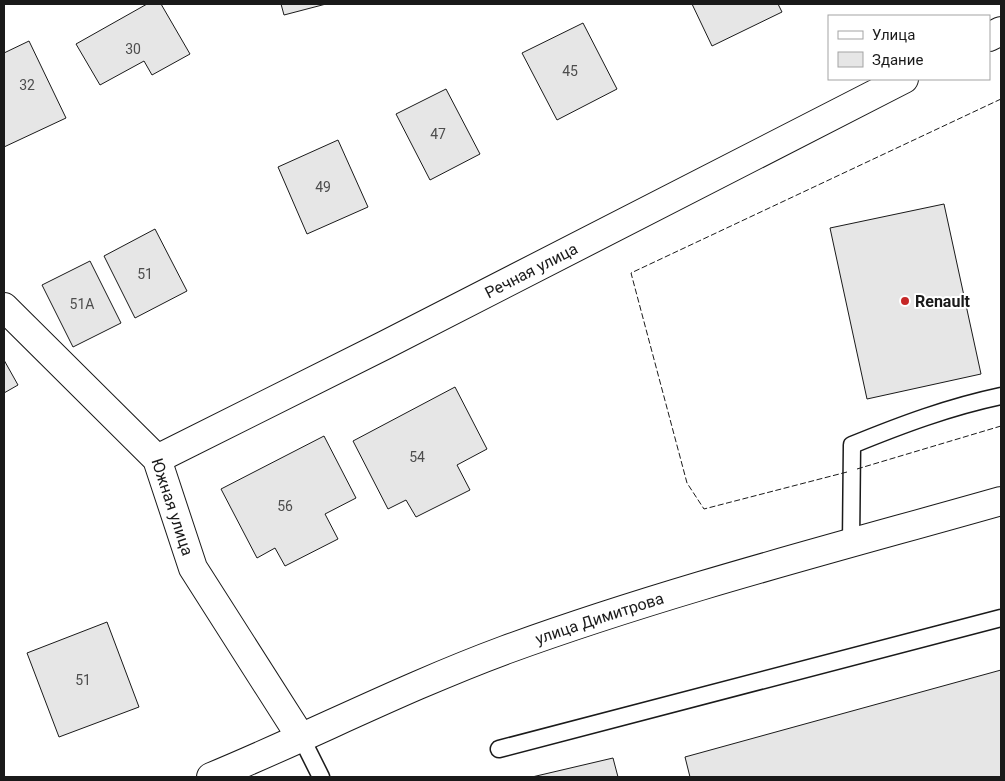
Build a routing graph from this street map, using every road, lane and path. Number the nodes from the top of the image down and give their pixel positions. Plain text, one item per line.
1 (1001, 31) edge
2 (990, 37) edge
3 (902, 80) edge
4 (4, 308) edge
5 (1001, 396) edge
6 (157, 459) junction
7 (1001, 501) edge
8 (851, 544) junction
9 (1001, 618) edge
10 (302, 739) junction
11 (500, 749) dead end
12 (211, 777) edge
13 (321, 777) edge

1 - 2 street
3 - 6 street, Речная улица
4 - 6 street, Южная улица
5 - 8 lane
6 - 10 street, Южная улица
7 - 8 street, улица Димитрова
8 - 10 street, улица Димитрова
9 - 11 lane
10 - 12 street, улица Димитрова
10 - 13 lane

